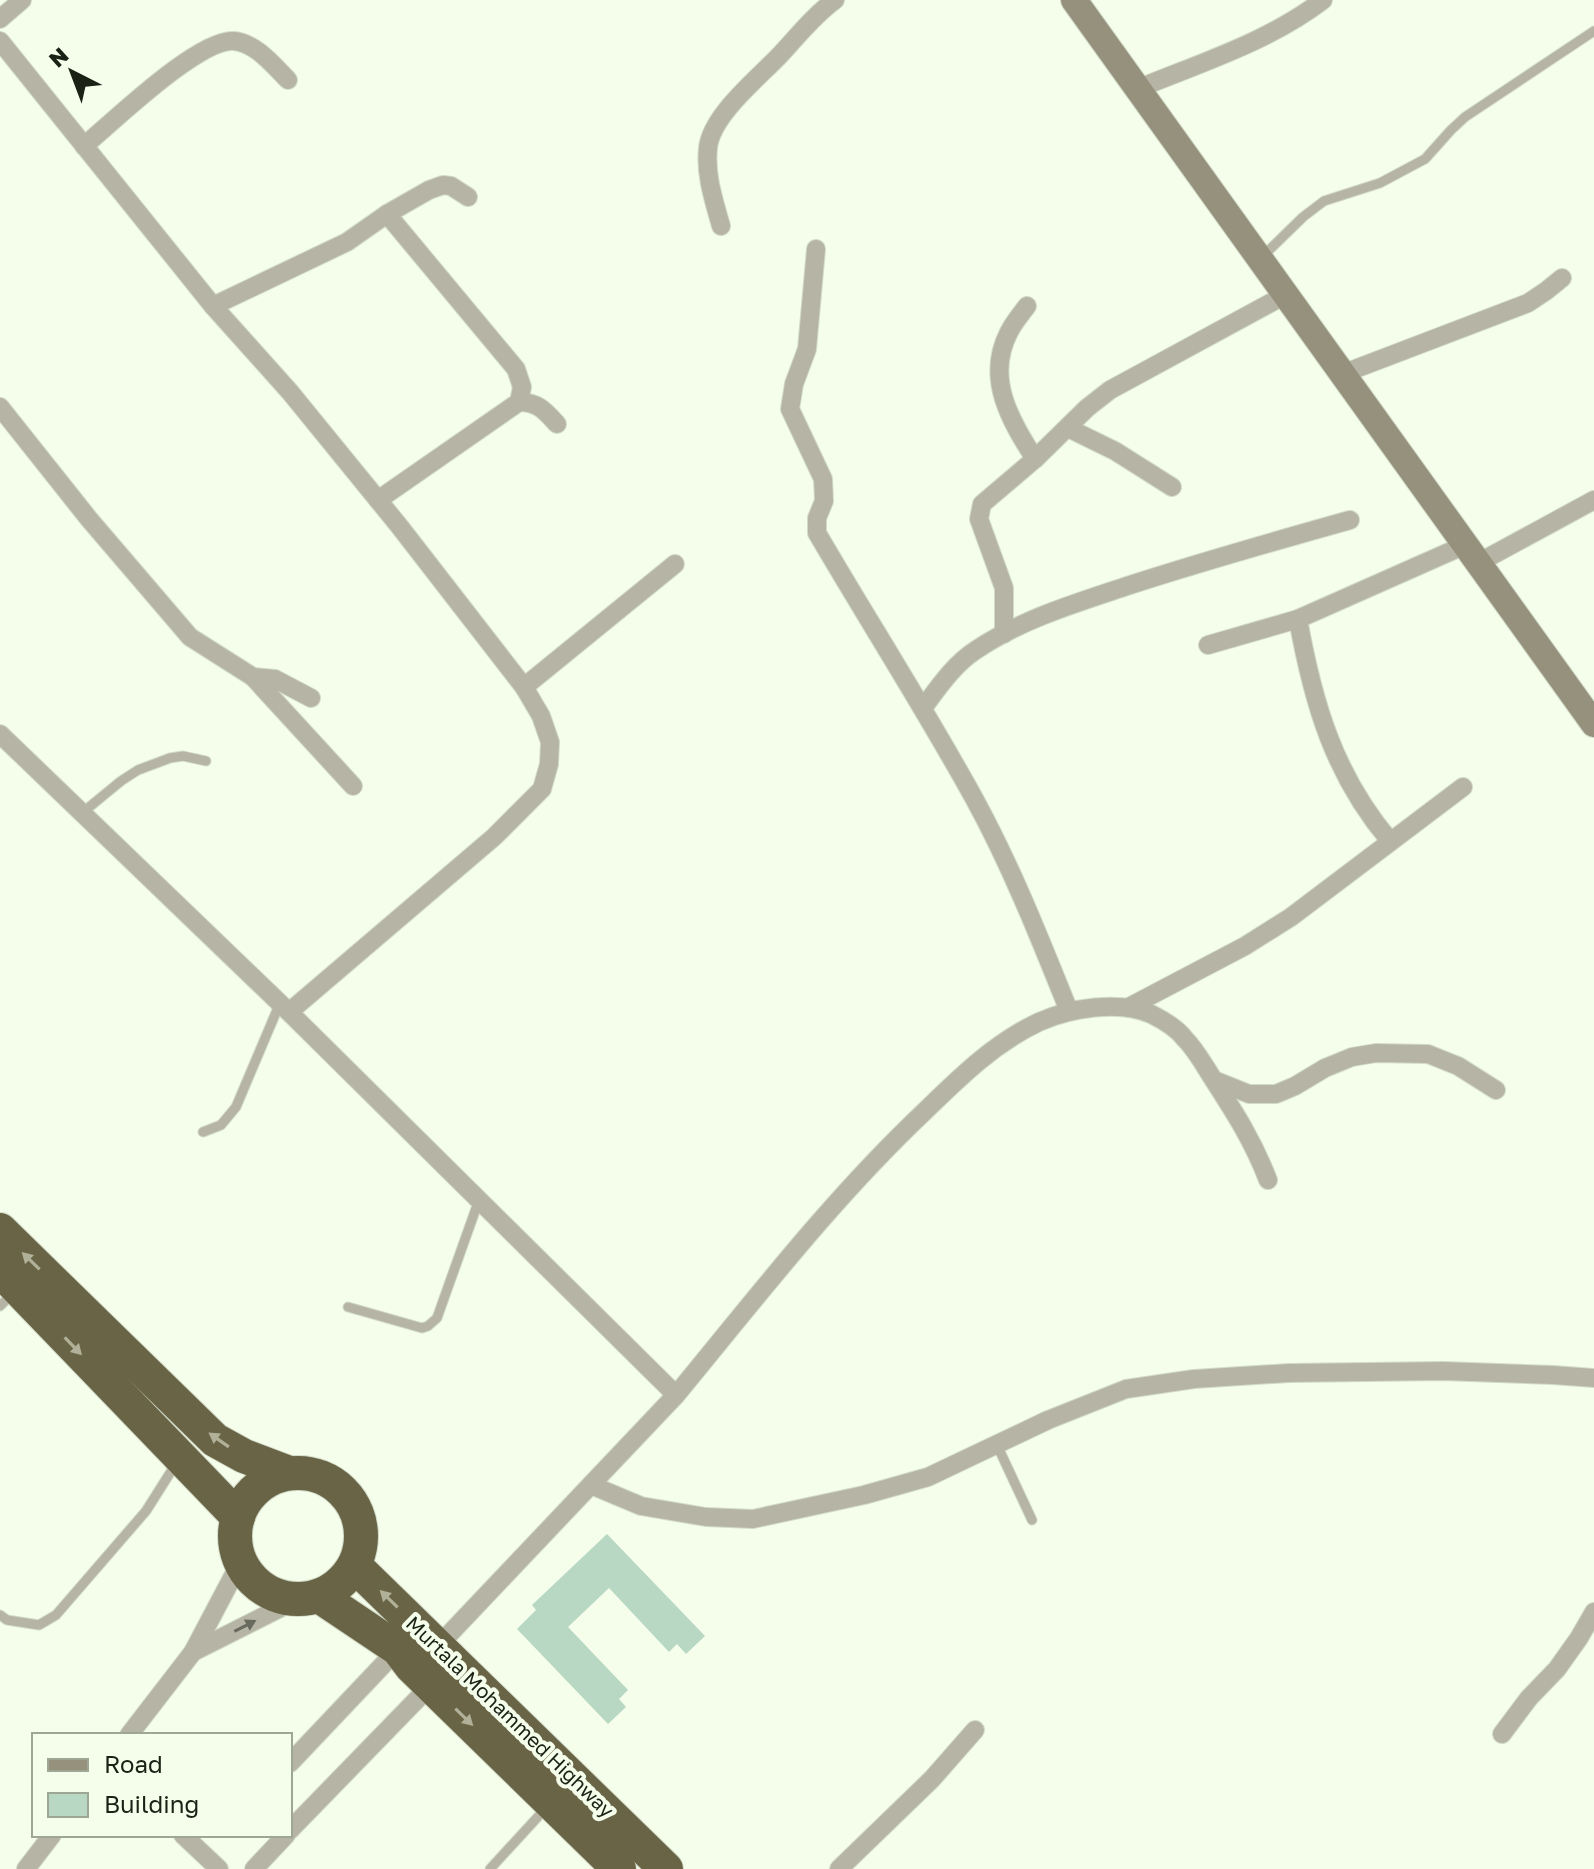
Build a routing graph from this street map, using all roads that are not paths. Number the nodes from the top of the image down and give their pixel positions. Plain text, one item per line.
1 (22, 0) edge
2 (835, 0) edge
3 (1074, 0) edge
4 (1323, 0) edge
5 (0, 19) edge
6 (1594, 31) edge
7 (0, 41) edge
8 (288, 80) dead end
9 (1137, 89) junction
10 (84, 146) junction
11 (468, 197) dead end
12 (387, 214) junction
13 (721, 226) dead end
14 (816, 249) dead end
15 (1259, 259) junction
16 (1562, 278) dead end
17 (1285, 295) junction
18 (213, 306) junction
19 (1027, 306) dead end
20 (1342, 374) junction
21 (519, 402) junction
22 (0, 407) edge
23 (557, 424) dead end
24 (1068, 428) junction
25 (1035, 459) junction
26 (1172, 487) dead end
27 (378, 500) junction
28 (1594, 500) edge
29 (1350, 520) dead end
30 (1471, 554) junction
31 (675, 564) dead end
32 (1298, 619) junction
33 (1004, 634) junction
34 (1208, 645) dead end
35 (253, 677) junction
36 (524, 687) junction
37 (311, 698) dead end
38 (923, 708) junction
39 (1594, 724) edge
40 (0, 734) edge
41 (206, 761) dead end
42 (353, 786) dead end
43 (1463, 787) dead end
44 (82, 813) junction
45 (1390, 841) junction
46 (284, 1007) junction
47 (1129, 1007) junction
48 (1069, 1011) junction
49 (1214, 1080) junction
50 (1496, 1090) dead end
51 (203, 1132) dead end
52 (1268, 1180) dead end
53 (479, 1200) junction
54 (0, 1230) edge
55 (6, 1288) edge
56 (348, 1307) dead end
57 (1594, 1378) edge
58 (676, 1395) junction
59 (997, 1445) junction
60 (180, 1457) junction
61 (289, 1473) junction
62 (591, 1485) junction
63 (238, 1517) junction
64 (1032, 1520) dead end
65 (240, 1563) junction
66 (355, 1566) junction
67 (308, 1598) junction
68 (1594, 1612) edge
69 (0, 1615) edge
70 (438, 1646) junction
71 (398, 1649) junction
72 (193, 1652) junction
73 (431, 1685) junction
74 (975, 1730) dead end
75 (131, 1733) edge
76 (1502, 1734) dead end
77 (292, 1761) edge
78 (551, 1803) junction
79 (294, 1818) edge
80 (50, 1837) edge
81 (185, 1837) edge
82 (284, 1837) edge
83 (26, 1869) edge
84 (219, 1869) edge
85 (254, 1869) edge
86 (490, 1869) edge
87 (619, 1869) edge
88 (666, 1869) edge
89 (839, 1869) edge

1 - 5 street
2 - 13 street
3 - 9 main road
4 - 9 street
6 - 15 lane
7 - 10 street
8 - 10 street
9 - 15 main road
10 - 18 street
11 - 12 street
12 - 18 street
12 - 21 street
14 - 38 street
15 - 17 main road
16 - 20 street
17 - 20 main road
17 - 24 street
18 - 27 street
19 - 25 street
20 - 30 main road
21 - 23 street
21 - 27 street
22 - 35 street
24 - 25 street
24 - 26 street
25 - 33 street
27 - 36 street
28 - 30 street
29 - 33 street
30 - 32 street
30 - 39 main road
31 - 36 street
32 - 34 street
32 - 45 street
33 - 38 street
35 - 37 street
35 - 42 street
36 - 46 street
38 - 48 street
40 - 44 street
41 - 44 lane
43 - 45 street
44 - 46 street
45 - 47 street
46 - 51 lane
46 - 53 street
47 - 48 street
47 - 49 street
48 - 58 street
49 - 50 street
49 - 52 street
53 - 56 lane
53 - 58 street
61 -> 54 highway
55 -> 60 highway
57 - 59 street
58 - 62 street
59 - 62 street
59 - 64 lane
60 - 63 highway
60 - 69 lane
61 - 63 highway
61 - 66 highway
62 - 70 street
63 - 65 highway
65 - 67 highway
65 - 72 street
66 - 67 highway
70 -> 66 highway, Murtala Mohammed Highway
67 - 71 highway, Murtala Mohammed Highway
72 -> 67 street
68 - 76 street
70 - 88 highway, Murtala Mohammed Highway
71 - 73 highway, Murtala Mohammed Highway
71 - 77 street
72 - 75 street
73 -> 78 highway, Murtala Mohammed Highway
73 - 79 street
74 - 89 street
78 - 86 lane
78 - 87 highway, Murtala Mohammed Highway
80 - 83 street
81 - 84 street
82 - 85 street

